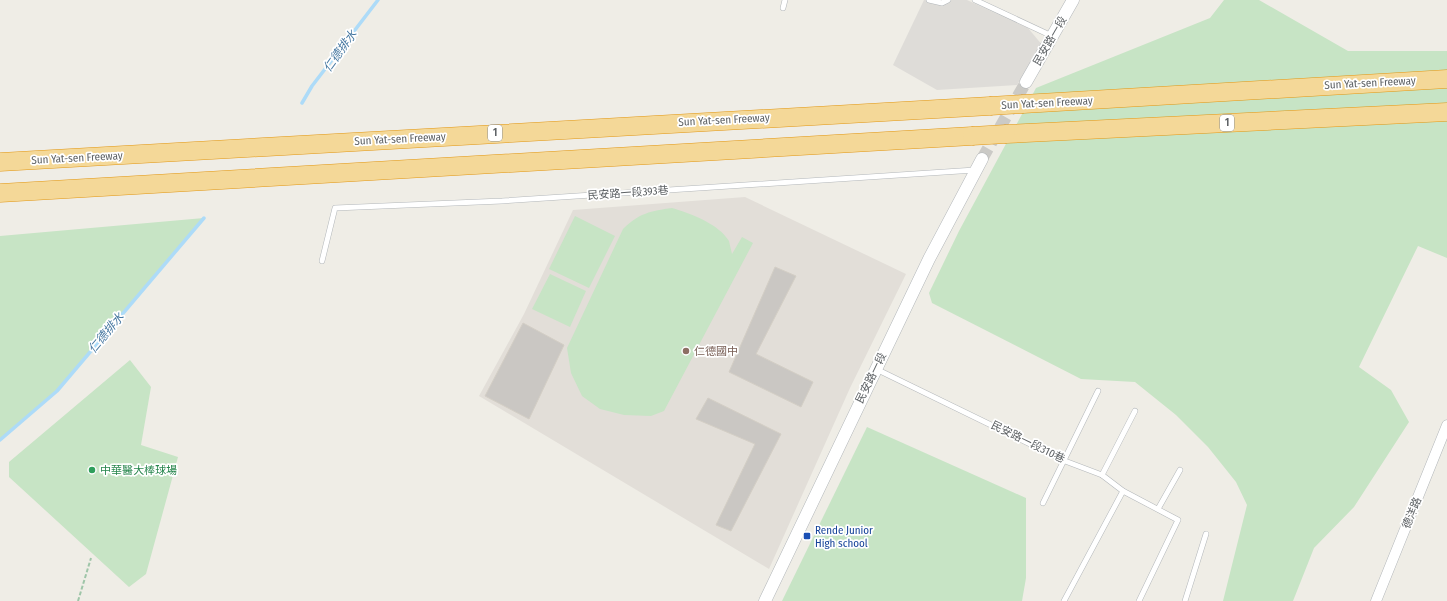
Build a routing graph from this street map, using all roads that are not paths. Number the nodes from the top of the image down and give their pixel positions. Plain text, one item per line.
1 (784, 0) edge
2 (929, 0) edge
3 (948, 0) edge
4 (975, 0) edge
5 (1073, 0) edge
6 (783, 8) dead end
7 (1052, 36) junction
8 (1447, 79) edge
9 (1026, 82) tunnel mouth
10 (1447, 112) edge
11 (982, 159) tunnel mouth
12 (0, 162) edge
13 (976, 170) junction
14 (0, 193) edge
15 (322, 261) dead end
16 (875, 369) junction
17 (1098, 391) dead end
18 (1135, 411) dead end
19 (1447, 425) edge
20 (1065, 460) junction
21 (1180, 470) dead end
22 (1102, 475) junction
23 (1123, 491) junction
24 (1043, 503) dead end
25 (1158, 509) junction
26 (1206, 534) dead end
27 (765, 601) edge
28 (1064, 601) edge
29 (1139, 601) edge
30 (1185, 601) edge
31 (1376, 601) edge

1 - 6 lane
2 - 3 lane
4 - 7 lane
5 - 7 street, 民安路一段
7 - 9 street, 民安路一段
8 - 12 highway, Sun Yat-sen Freeway / 1, bridge
10 - 14 highway, 1, bridge
11 - 13 street, 民安路一段
13 - 15 lane, 民安路一段393巷
13 - 16 street, 民安路一段
16 - 20 lane, 民安路一段310巷
16 - 27 street, 民安路一段
17 - 20 lane
18 - 22 lane
19 - 31 street, 德洋路
20 - 22 lane, 民安路一段310巷
20 - 24 lane
21 - 25 lane
22 - 23 lane, 民安路一段310巷
23 - 25 lane, 民安路一段310巷
23 - 28 lane
25 - 29 lane, 民安路一段310巷
26 - 30 lane

